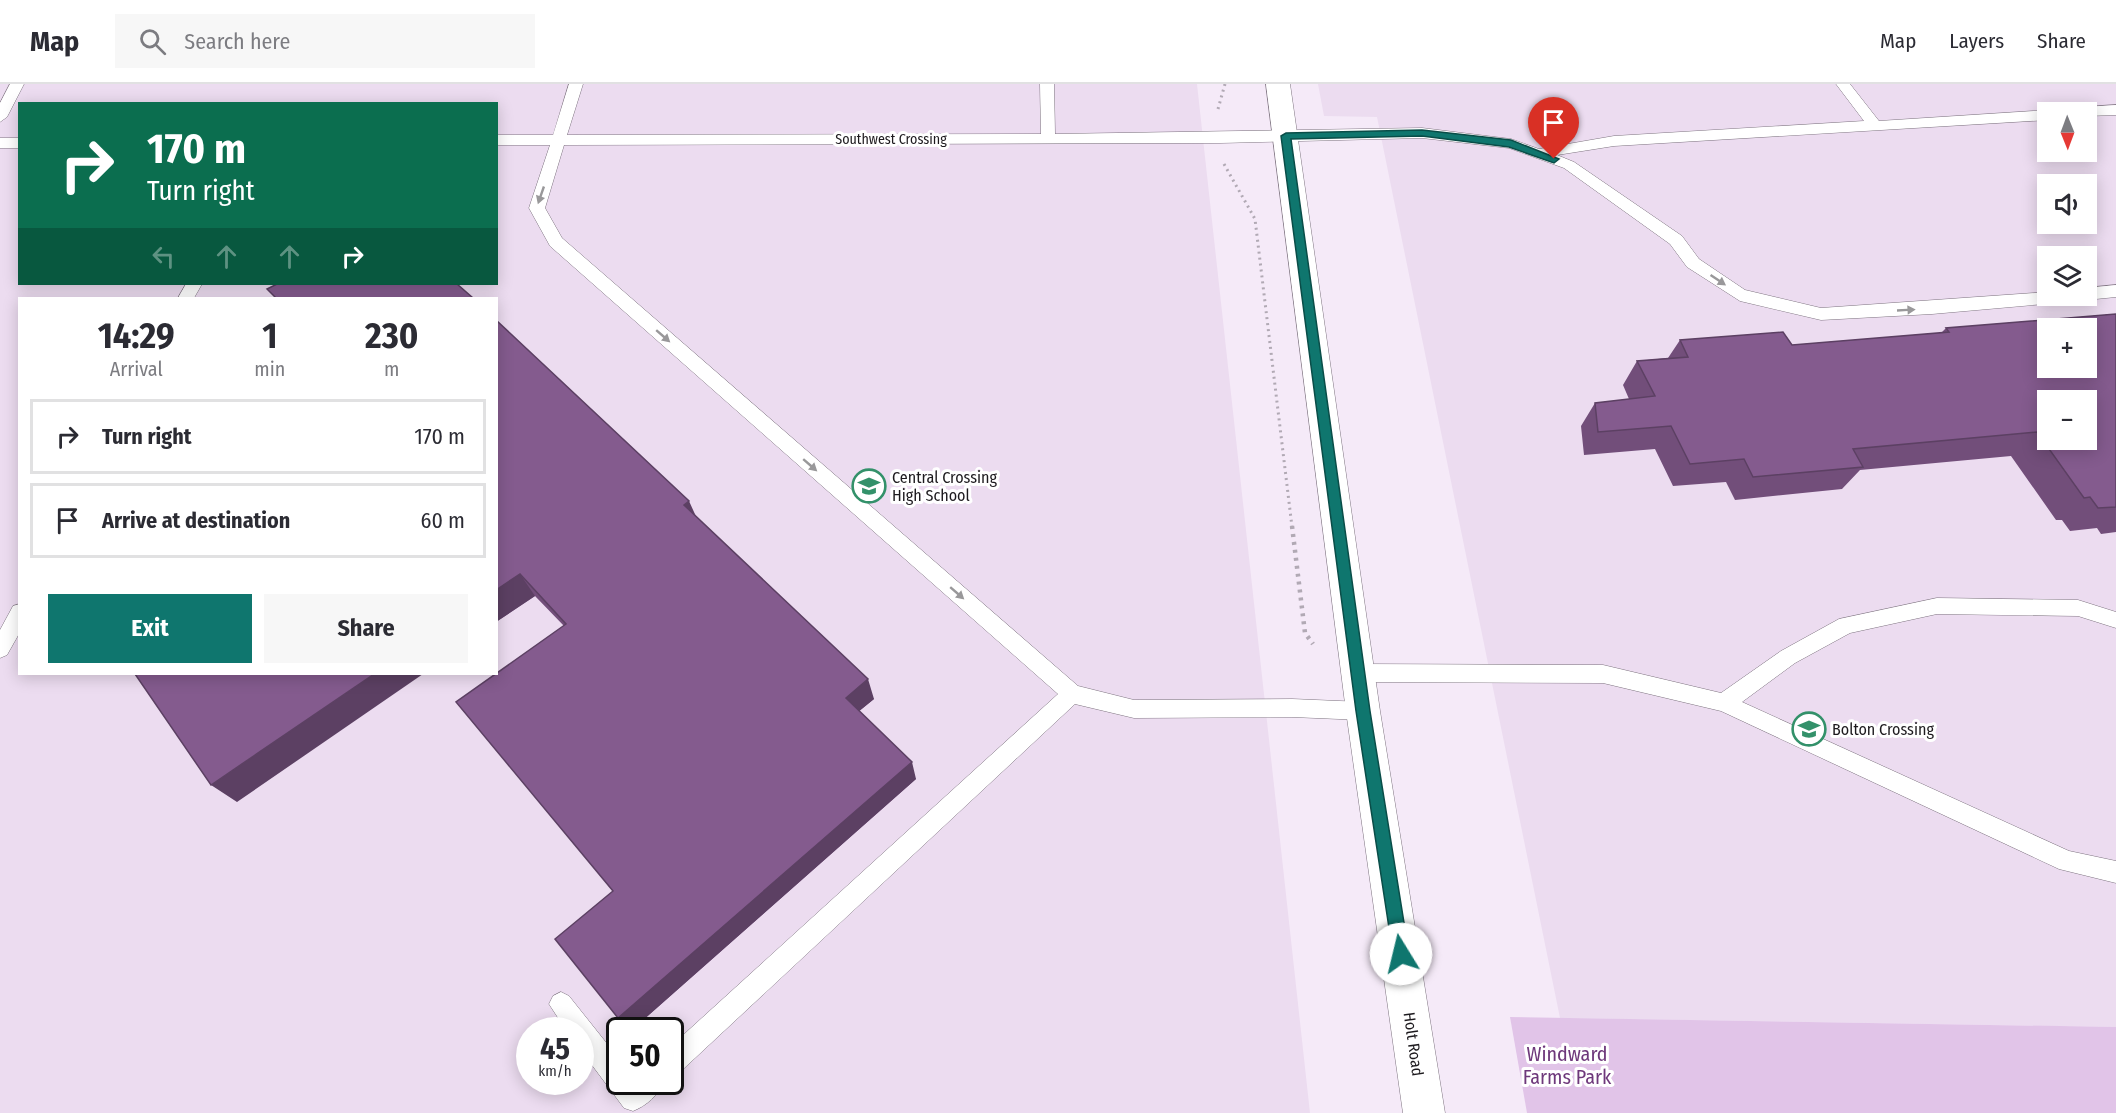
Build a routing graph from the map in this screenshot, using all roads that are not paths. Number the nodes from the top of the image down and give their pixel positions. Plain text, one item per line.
1 (17, 84) edge
2 (576, 84) edge
3 (1047, 84) edge
4 (1278, 84) edge
5 (1843, 84) edge
6 (2116, 110) edge
7 (2097, 111) edge
8 (2037, 116) edge
9 (0, 117) edge
10 (1876, 127) junction
11 (1286, 136) junction
12 (1048, 138) junction
13 (498, 140) edge
14 (560, 140) junction
15 (0, 143) edge
16 (18, 143) edge
17 (1538, 154) junction
18 (2116, 291) edge
19 (2097, 293) edge
20 (2037, 299) edge
21 (18, 616) edge
22 (2116, 620) edge
23 (0, 649) edge
24 (1361, 692) junction
25 (1072, 694) junction
26 (1724, 703) junction
27 (2116, 872) edge
28 (561, 1004) dead end
29 (684, 1051) edge
30 (606, 1063) edge
31 (1424, 1113) edge

1 - 9 lane
2 - 14 lane
3 - 12 lane
4 - 11 main road, Holt Road
5 - 10 lane
6 - 7 lane
8 - 10 lane
10 - 17 lane
11 - 12 lane, Southwest Crossing
11 - 17 lane, Southwest Crossing
11 - 24 main road, Holt Road
12 - 14 lane, Southwest Crossing
13 - 14 lane, Southwest Crossing
14 -> 25 lane
15 - 16 lane
17 -> 20 lane, Southwest Crossing
18 - 19 lane
21 - 23 lane
22 - 26 lane
24 - 25 lane
24 - 26 lane
24 - 31 main road, Holt Road
25 - 29 lane
26 - 27 lane
28 - 30 lane

